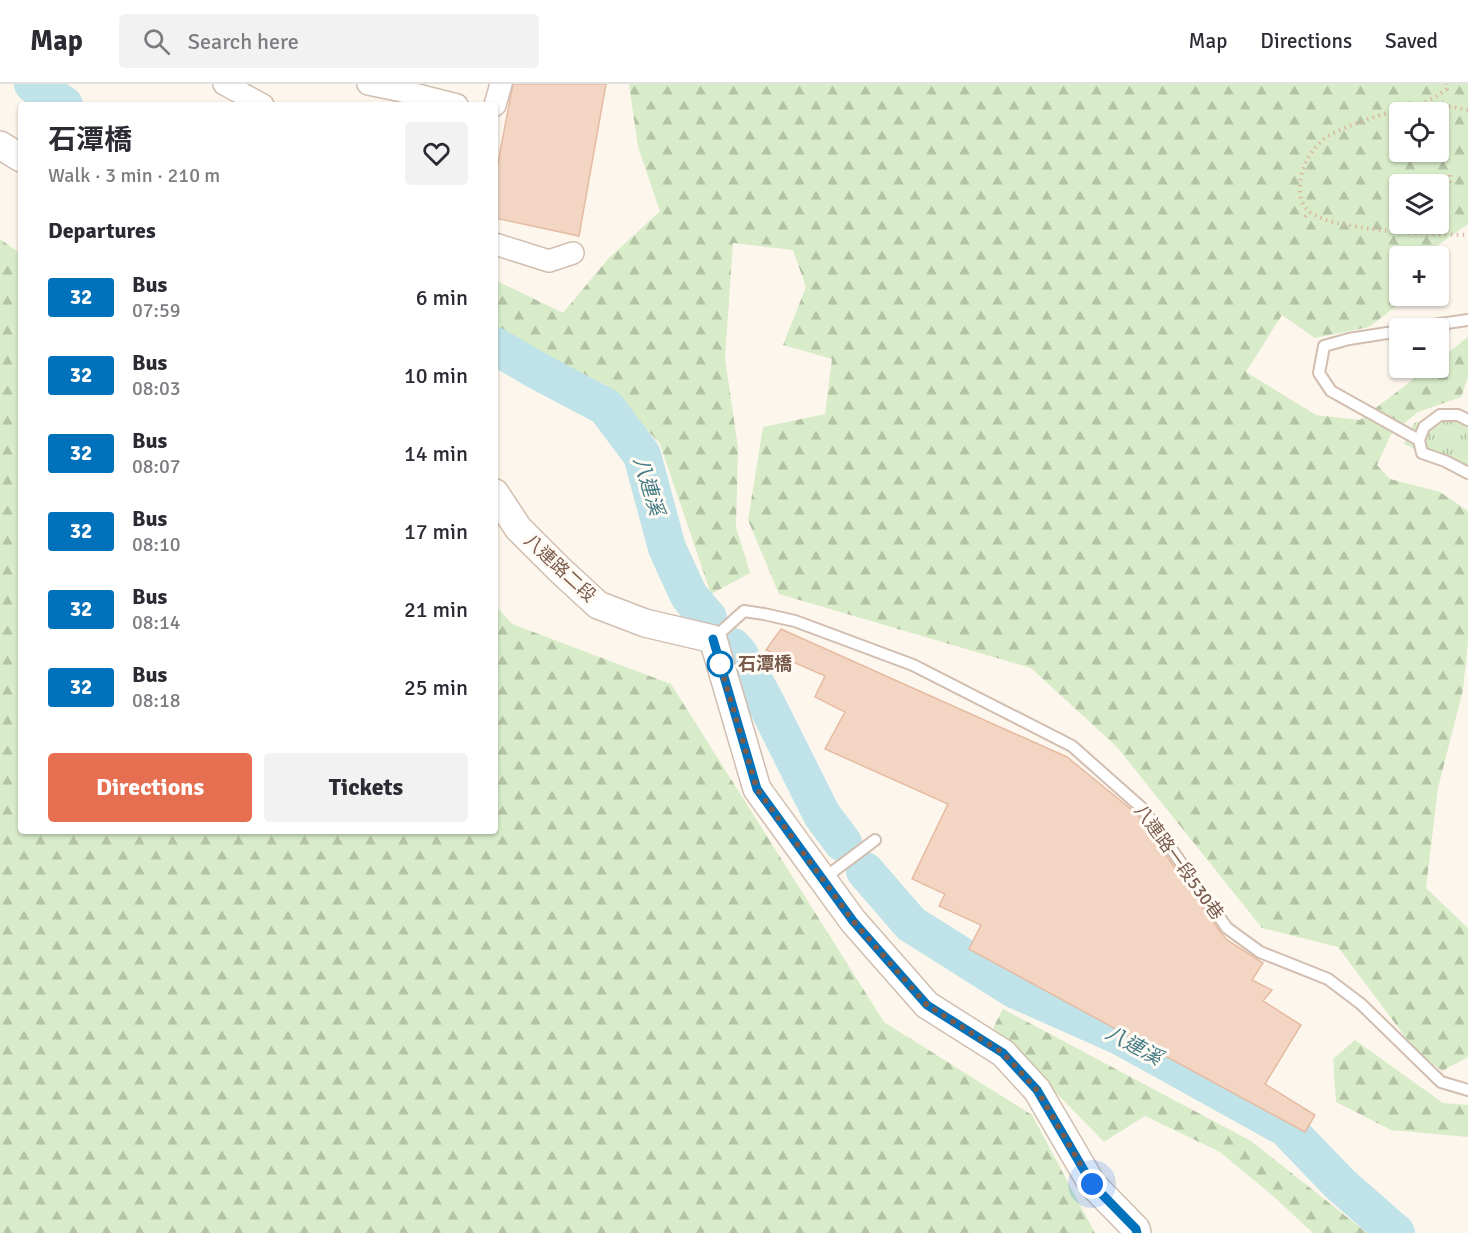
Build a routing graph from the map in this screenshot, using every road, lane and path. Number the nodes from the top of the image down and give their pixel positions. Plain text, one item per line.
1 (224, 84) edge
2 (368, 84) edge
3 (501, 84) edge
4 (1446, 84) edge
5 (257, 102) edge
6 (445, 102) edge
7 (496, 102) edge
8 (1425, 102) edge
9 (1449, 107) edge
10 (1468, 110) edge
11 (1389, 113) edge
12 (0, 145) edge
13 (18, 156) edge
14 (1449, 175) dead end
15 (1450, 186) dead end
16 (1309, 212) junction
17 (1305, 217) dead end
18 (1468, 235) edge
19 (498, 245) edge
20 (573, 252) dead end
21 (1468, 320) edge
22 (1449, 323) edge
23 (1389, 333) edge
24 (1468, 420) edge
25 (1419, 440) junction
26 (1468, 472) edge
27 (498, 498) edge
28 (713, 639) junction
29 (875, 840) dead end
30 (823, 879) junction
31 (1468, 1090) edge
32 (1137, 1233) edge

1 - 5 street
2 - 6 street
3 - 7 street
4 - 8 path
9 - 10 path
11 - 16 path
12 - 13 street
14 - 15 path
16 - 17 path
16 - 18 path
19 - 20 street
21 - 22 lane
23 - 25 lane
24 - 25 lane
25 - 26 lane
27 - 28 street, 八連路二段
28 - 30 street
28 - 31 lane, 八連路一段530巷
29 - 30 lane
30 - 32 street

